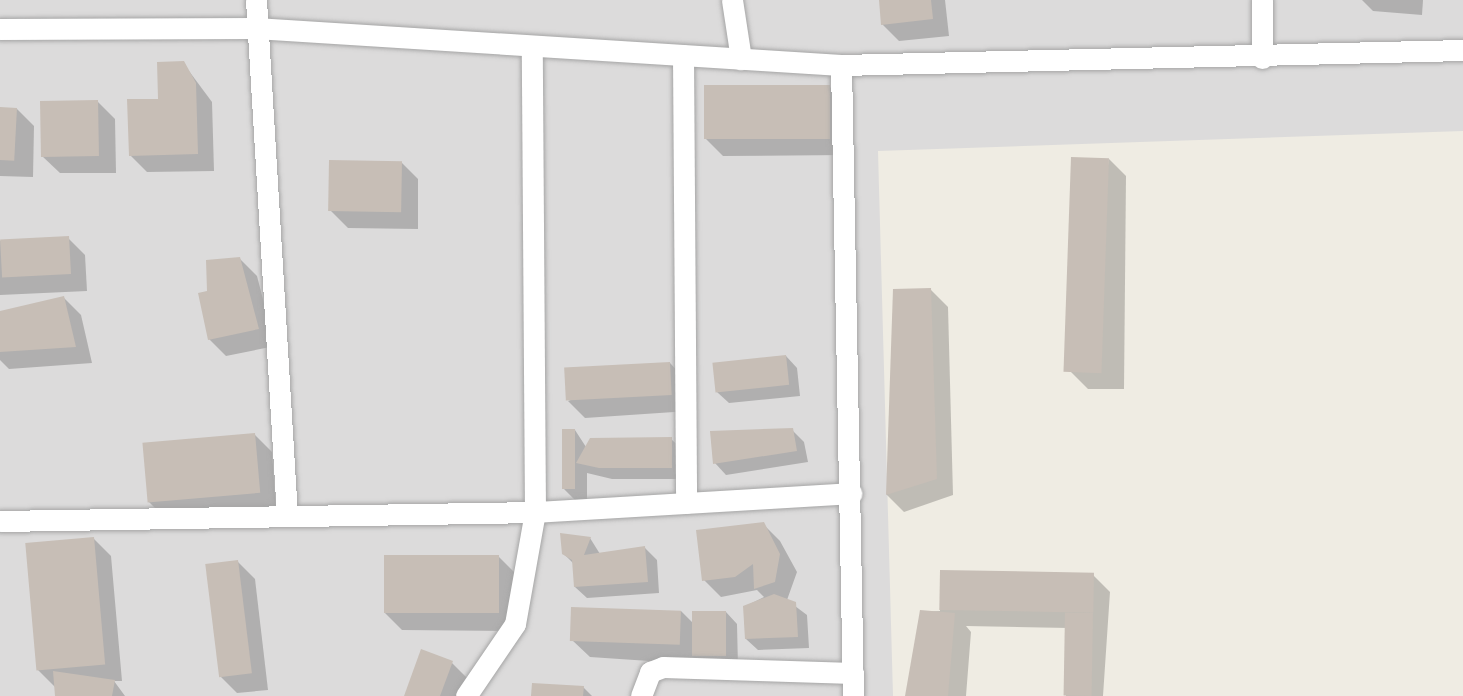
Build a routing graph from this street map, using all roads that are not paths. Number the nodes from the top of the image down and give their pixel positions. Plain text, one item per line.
1 (256, 0) edge
2 (732, 0) edge
3 (1262, 0) edge
4 (255, 27) junction
5 (0, 29) edge
6 (532, 46) junction
7 (1463, 50) edge
8 (683, 55) junction
9 (1262, 58) junction
10 (741, 59) junction
11 (841, 65) junction
12 (851, 493) junction
13 (686, 503) junction
14 (535, 512) junction
15 (287, 515) junction
16 (0, 521) edge
17 (853, 673) junction
18 (466, 696) edge
19 (641, 696) edge
20 (854, 696) edge

1 - 4 street
2 - 10 street
3 - 9 street
4 - 5 street
4 - 6 street
4 - 15 street
6 - 8 street
6 - 14 street
7 - 9 street
8 - 10 street
8 - 13 street
9 - 11 street
10 - 11 street
11 - 12 street
12 - 13 street
12 - 17 street
13 - 14 street
14 - 15 street
14 - 18 street
15 - 16 street
17 - 19 street
17 - 20 street

